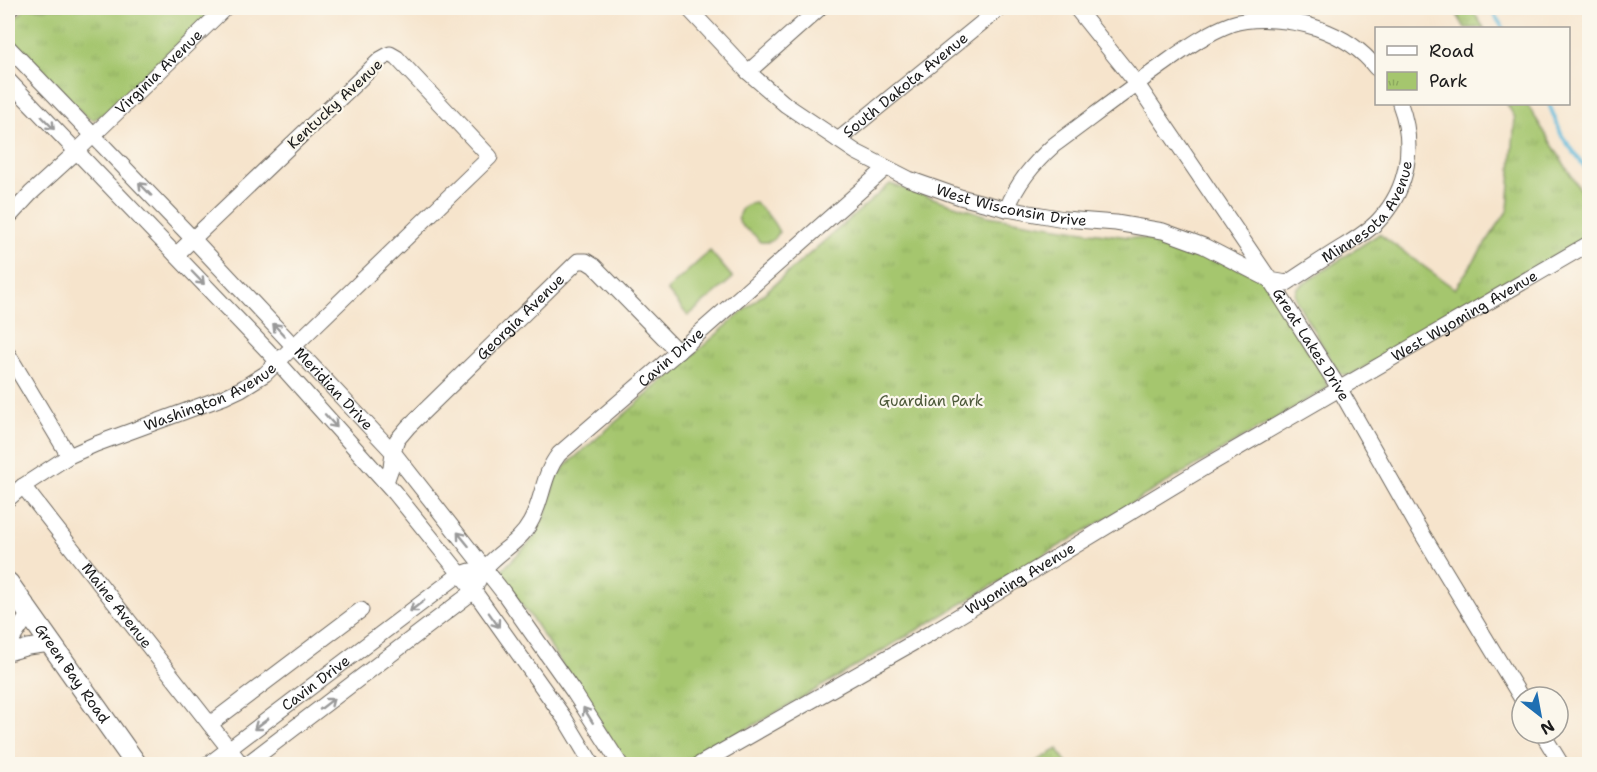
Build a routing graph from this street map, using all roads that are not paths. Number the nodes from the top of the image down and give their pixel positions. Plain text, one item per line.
1 (11, 8) edge
2 (225, 8) edge
3 (688, 8) edge
4 (820, 8) edge
5 (1000, 8) edge
6 (1076, 8) edge
7 (8, 11) edge
8 (8, 47) edge
9 (1375, 66) edge
10 (748, 72) junction
11 (8, 80) edge
12 (1137, 84) junction
13 (1400, 105) edge
14 (93, 135) junction
15 (838, 140) junction
16 (76, 152) junction
17 (490, 157) joint
18 (886, 168) junction
19 (1007, 209) junction
20 (8, 218) edge
21 (194, 240) junction
22 (1590, 243) edge
23 (177, 255) junction
24 (1270, 280) junction
25 (294, 347) junction
26 (678, 352) junction
27 (8, 354) edge
28 (278, 362) junction
29 (1339, 388) junction
30 (393, 452) junction
31 (69, 456) junction
32 (386, 482) junction
33 (23, 486) junction
34 (8, 499) edge
35 (485, 568) junction
36 (461, 574) junction
37 (8, 584) edge
38 (474, 591) junction
39 (362, 610) dead end
40 (29, 614) junction
41 (8, 645) edge
42 (51, 645) junction
43 (8, 653) edge
44 (1514, 685) edge
45 (210, 724) junction
46 (1549, 745) edge
47 (229, 748) junction
48 (136, 765) edge
49 (209, 765) edge
50 (241, 765) edge
51 (247, 765) edge
52 (592, 765) edge
53 (620, 765) edge
54 (700, 765) edge
55 (1561, 765) edge

1 - 7 street
2 - 14 street, Virginia Avenue
3 - 10 street, West Wisconsin Drive
4 - 10 street
5 - 15 street, South Dakota Avenue
6 - 12 street, Great Lakes Drive
8 - 14 street, Meridian Drive
9 - 12 street
10 - 15 street, West Wisconsin Drive
11 -> 16 street, Meridian Drive
12 - 19 street
12 - 24 street, Great Lakes Drive
13 - 24 street, Minnesota Avenue
14 - 16 street, Virginia Avenue
21 -> 14 street, Meridian Drive
15 - 18 street, West Wisconsin Drive
16 - 20 street, Virginia Avenue
16 - 23 street, Meridian Drive
17 - 21 street, Kentucky Avenue
17 - 25 street, Washington Avenue
18 - 19 street, West Wisconsin Drive
18 - 26 street, Cavin Drive
19 - 24 street, West Wisconsin Drive
21 - 23 street, Kentucky Avenue
25 -> 21 street, Meridian Drive
22 - 29 street, West Wyoming Avenue
23 -> 28 street, Meridian Drive
24 - 29 street, Great Lakes Drive
25 - 28 street, Washington Avenue
25 - 30 street, Meridian Drive
26 - 30 street, Georgia Avenue
26 - 35 street, Cavin Drive
27 - 31 street
28 - 31 street, Washington Avenue
28 -> 32 street, Meridian Drive
29 - 44 street, Great Lakes Drive
29 - 54 street, Wyoming Avenue
30 - 32 street, Georgia Avenue
35 -> 30 street, Meridian Drive
31 - 33 street, Washington Avenue
32 - 36 street, Meridian Drive
33 - 34 street, Washington Avenue
33 - 45 street, Maine Avenue
35 - 36 street, Cavin Drive
35 - 38 street, Cavin Drive
53 -> 35 street, Meridian Drive
36 - 38 street, Meridian Drive
36 -> 47 street, Cavin Drive
37 - 40 main road, Green Bay Road
51 -> 38 street, Cavin Drive
38 -> 52 street, Meridian Drive
39 - 45 street
40 - 41 street
40 - 42 main road, Green Bay Road
42 - 43 street
42 - 48 main road, Green Bay Road
45 - 47 street, Maine Avenue
46 - 55 street
47 - 49 street, Cavin Drive
47 - 50 street, Maine Avenue

